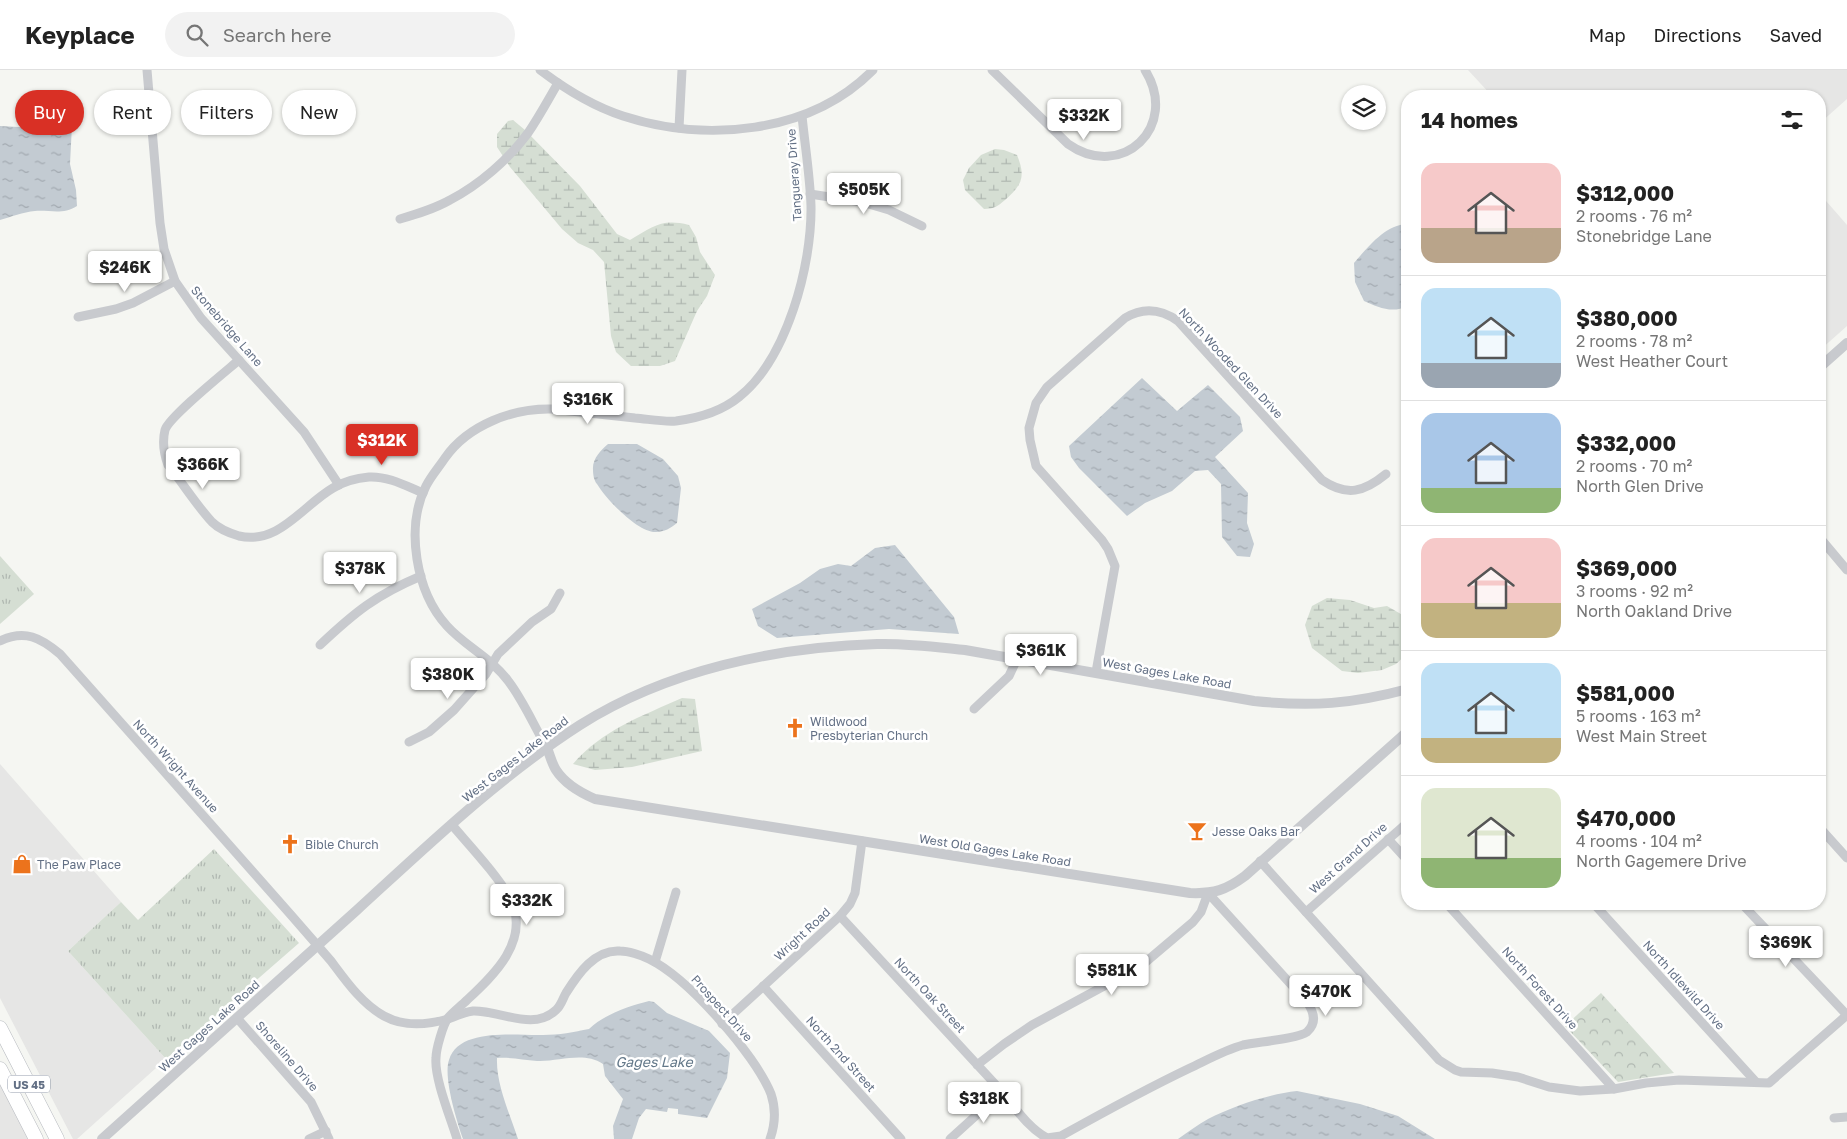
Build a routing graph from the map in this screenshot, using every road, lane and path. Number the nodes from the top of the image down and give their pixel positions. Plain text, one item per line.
1 (147, 70) edge
2 (540, 70) edge
3 (682, 70) edge
4 (873, 70) edge
5 (992, 70) edge
6 (1145, 70) edge
7 (558, 83) junction
8 (802, 116) junction
9 (679, 128) junction
10 (810, 194) junction
11 (400, 219) dead end
12 (922, 226) dead end
13 (175, 281) junction
14 (78, 317) dead end
15 (1847, 343) edge
16 (239, 360) junction
17 (1826, 362) edge
18 (1386, 474) dead end
19 (339, 485) junction
20 (423, 493) junction
21 (1826, 545) edge
22 (1847, 570) edge
23 (421, 576) junction
24 (560, 593) dead end
25 (0, 641) edge
26 (320, 645) dead end
27 (1017, 659) junction
28 (492, 664) junction
29 (1096, 672) junction
30 (1401, 691) edge
31 (974, 709) dead end
32 (1401, 737) edge
33 (409, 742) dead end
34 (547, 748) junction
35 (452, 825) junction
36 (1401, 828) edge
37 (1826, 835) edge
38 (1388, 839) junction
39 (862, 841) junction
40 (1401, 853) edge
41 (1847, 858) edge
42 (1260, 862) junction
43 (676, 892) dead end
44 (1208, 893) junction
45 (1452, 910) edge
46 (1599, 910) edge
47 (1748, 910) edge
48 (1306, 912) junction
49 (840, 916) junction
50 (317, 945) junction
51 (655, 962) junction
52 (763, 986) junction
53 (1847, 1015) edge
54 (237, 1018) junction
55 (447, 1019) junction
56 (722, 1024) junction
57 (0, 1028) edge
58 (978, 1065) junction
59 (0, 1069) edge
60 (1756, 1082) junction
61 (1614, 1089) junction
62 (1002, 1092) junction
63 (1847, 1117) edge
64 (1834, 1118) dead end
65 (327, 1135) edge
66 (36, 1139) edge
67 (57, 1139) edge
68 (102, 1139) edge
69 (309, 1139) edge
70 (457, 1139) edge
71 (770, 1139) edge
72 (901, 1139) edge
73 (950, 1139) edge

1 - 13 street, Stonebridge Lane
2 - 7 street
3 - 9 street
4 - 8 street
5 - 6 street
7 - 9 street
7 - 11 street
8 - 9 street
8 - 10 street, Tangueray Drive
10 - 12 street
10 - 20 street, Tangueray Drive
13 - 14 street
13 - 16 street, Stonebridge Lane
15 - 17 street
16 - 19 street, Stonebridge Lane
16 - 19 street
18 - 29 street, North Wooded Glen Drive
19 - 20 street
20 - 23 street, Tangueray Drive
21 - 22 street
23 - 26 street
23 - 28 street, Tangueray Drive
24 - 28 street
25 - 50 street, North Wright Avenue
27 - 29 street, West Gages Lake Road
27 - 31 street
27 - 34 street, West Gages Lake Road
28 - 33 street
28 - 34 street, Tangueray Drive
29 - 30 street, West Gages Lake Road
32 - 42 street, West Old Gages Lake Road
34 - 35 street, West Gages Lake Road
34 - 39 street, West Old Gages Lake Road
35 - 50 street, West Gages Lake Road
35 - 55 street
36 - 38 street, West Grand Drive
37 - 41 street
38 - 40 street
38 - 48 street, West Grand Drive
39 - 44 street, West Old Gages Lake Road
39 - 49 street, Wright Road
42 - 44 street, West Old Gages Lake Road
42 - 48 street
43 - 51 street
44 - 58 street
44 - 62 street, North Oak Street
45 - 61 street, North Forest Drive
46 - 60 street, North Idlewild Drive
47 - 53 street
48 - 61 street
49 - 52 street, Wright Road
49 - 58 street, North Oak Street
50 - 54 street, West Gages Lake Road
50 - 55 street, North Wright Avenue
51 - 55 street, Prospect Drive
51 - 56 street, Prospect Drive
52 - 56 street, Wright Road
52 - 72 street, North 2nd Street
53 - 60 street
54 - 65 street, Shoreline Drive
54 - 68 street, West Gages Lake Road
55 - 70 street
56 - 71 street, Prospect Drive
57 - 67 main road, US 45
58 - 62 street, North Oak Street
59 - 66 main road, US 45
60 - 61 street
62 - 73 street
63 - 64 street
65 - 69 street

